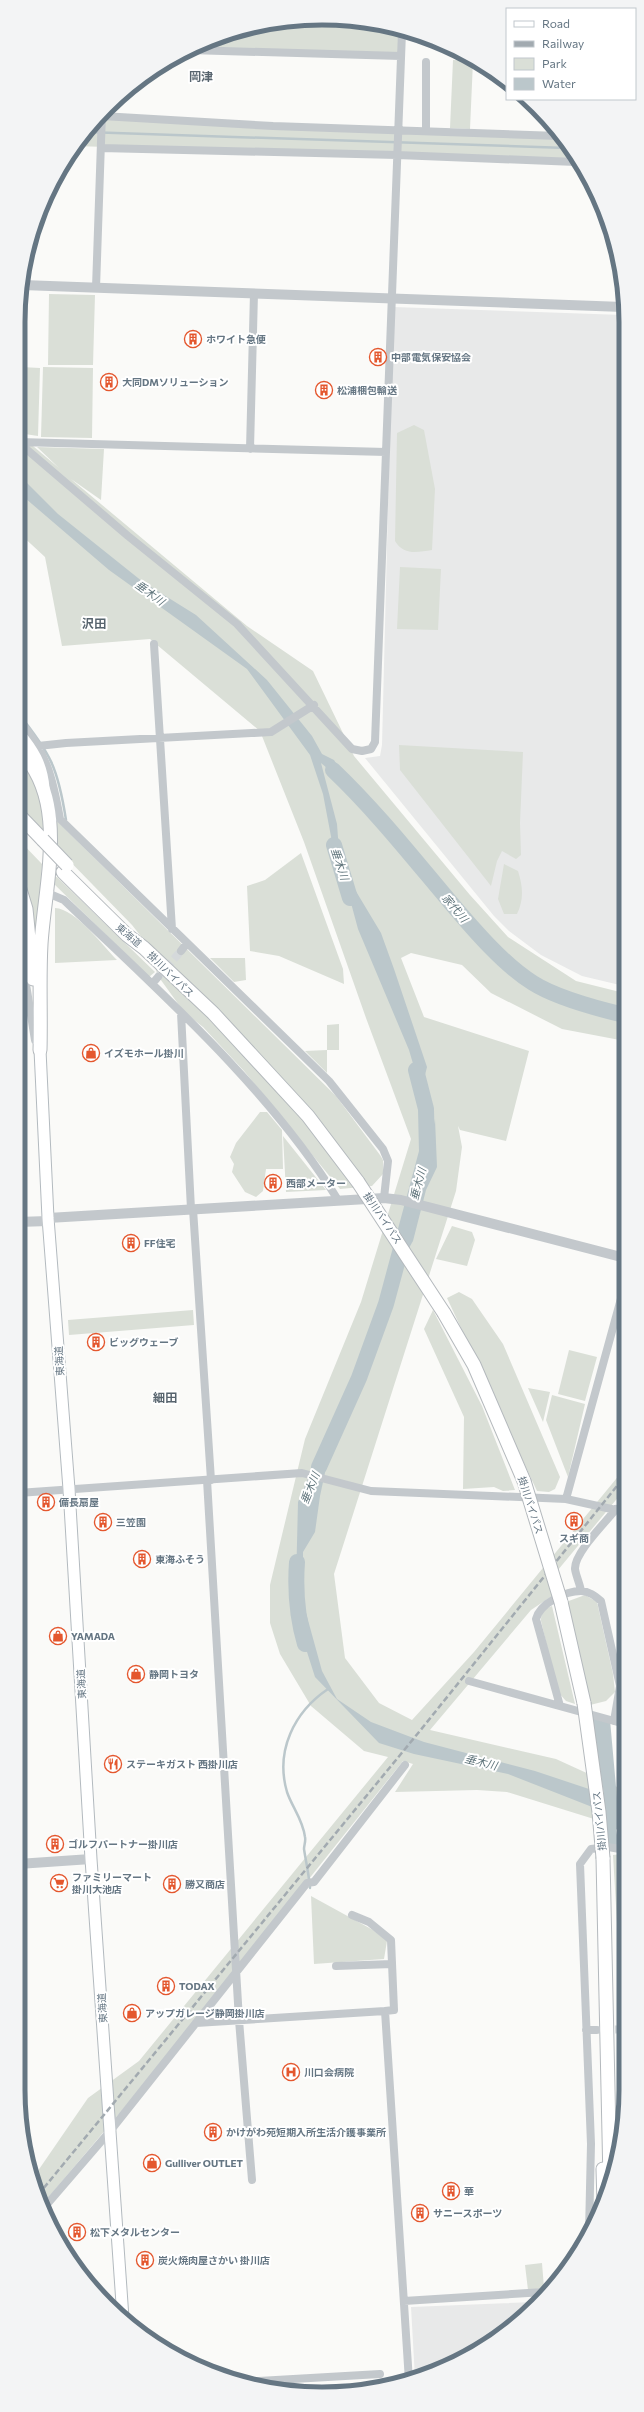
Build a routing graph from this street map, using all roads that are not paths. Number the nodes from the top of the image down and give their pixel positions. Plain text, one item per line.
1 (402, 36) edge
2 (203, 50) edge
3 (401, 56) junction
4 (426, 62) dead end
5 (107, 117) edge
6 (102, 123) edge
7 (426, 131) junction
8 (398, 132) junction
9 (553, 136) edge
10 (101, 144) junction
11 (397, 152) junction
12 (572, 162) edge
13 (28, 285) edge
14 (96, 288) junction
15 (254, 293) junction
16 (392, 298) junction
17 (618, 307) edge
18 (25, 442) edge
19 (25, 448) edge
20 (250, 449) junction
21 (386, 452) junction
22 (154, 644) dead end
23 (314, 706) junction
24 (25, 729) edge
25 (160, 738) junction
26 (25, 741) edge
27 (38, 746) junction
28 (25, 758) edge
29 (45, 792) junction
30 (25, 823) edge
31 (25, 832) edge
32 (42, 844) junction
33 (45, 892) junction
34 (25, 905) edge
35 (172, 929) junction
36 (187, 943) junction
37 (144, 948) joint
38 (181, 951) tunnel mouth
39 (25, 976) edge
40 (158, 977) tunnel mouth
41 (152, 984) junction
42 (180, 1013) junction
43 (40, 1050) junction
44 (42, 1076) junction
45 (384, 1198) junction
46 (338, 1200) junction
47 (192, 1209) junction
48 (48, 1219) junction
49 (25, 1221) edge
50 (619, 1256) edge
51 (619, 1306) edge
52 (209, 1480) junction
53 (69, 1489) junction
54 (25, 1492) edge
55 (566, 1499) junction
56 (616, 1509) junction
57 (619, 1510) edge
58 (581, 1591) junction
59 (469, 1681) dead end
60 (619, 1682) edge
61 (619, 1692) edge
62 (560, 1706) junction
63 (614, 1721) junction
64 (619, 1722) edge
65 (405, 1765) dead end
66 (619, 1849) edge
67 (91, 1859) junction
68 (25, 1864) edge
69 (352, 1915) dead end
70 (392, 1964) junction
71 (336, 1966) dead end
72 (236, 1972) junction
73 (385, 2011) junction
74 (239, 2020) junction
75 (196, 2023) junction
76 (586, 2030) junction
77 (597, 2030) tunnel mouth
78 (608, 2080) junction
79 (111, 2130) junction
80 (616, 2131) edge
81 (610, 2164) edge
82 (252, 2180) dead end
83 (603, 2184) edge
84 (48, 2203) edge
85 (589, 2218) edge
86 (539, 2292) edge
87 (404, 2301) junction
88 (122, 2310) edge
89 (380, 2374) dead end
90 (409, 2374) edge
91 (262, 2381) edge

1 - 3 street
2 - 3 street
3 - 8 street
4 - 7 street
5 - 8 street
6 - 10 street
7 - 8 street
7 - 9 street
8 - 11 street
10 - 11 street
10 - 14 street
11 - 12 street
11 - 16 street
13 - 14 street
14 - 15 street
15 - 16 street
15 - 20 street
16 - 17 street
16 - 21 street
18 - 20 street
19 - 23 street
20 - 21 street
21 - 23 street
22 - 25 street
23 - 25 street
24 - 27 street
25 - 27 street
25 - 35 street
26 - 29 main road
27 - 35 street
28 - 29 highway
29 - 33 highway
30 - 32 highway, 東海道
31 - 32 highway, 東海道
32 - 37 highway, 東海道
33 - 41 street
33 - 43 highway
34 - 43 highway
35 - 36 street
36 - 38 street
36 - 45 street
37 - 78 highway, 掛川バイパス, bridge
39 - 44 street
40 - 41 street
41 - 42 street
42 - 46 street
42 - 47 street
43 - 44 main road, 東海道
44 - 48 main road, 東海道
45 - 46 street
45 - 50 street
46 - 47 street
47 - 48 street
47 - 52 street
48 - 49 street
48 - 53 main road, 東海道
51 - 55 street
52 - 53 street
52 - 55 street
52 - 72 street
53 - 54 street
53 - 67 main road, 東海道
55 - 56 street
56 - 57 street
56 - 58 street
58 - 60 street
58 - 62 street
59 - 62 street
61 - 63 street
62 - 63 street
63 - 64 street
65 - 72 street
66 - 76 street
67 - 68 street
67 - 79 main road, 東海道
69 - 70 street
70 - 71 street
70 - 73 street
72 - 74 street
72 - 75 street
73 - 74 street
73 - 87 street
74 - 75 street
74 - 82 street
75 - 79 street
76 - 77 street
76 - 85 street
78 - 80 highway
78 - 81 highway, 掛川バイパス
78 - 83 highway
79 - 84 street
79 - 88 main road, 東海道
86 - 87 street
87 - 90 street
89 - 91 street

